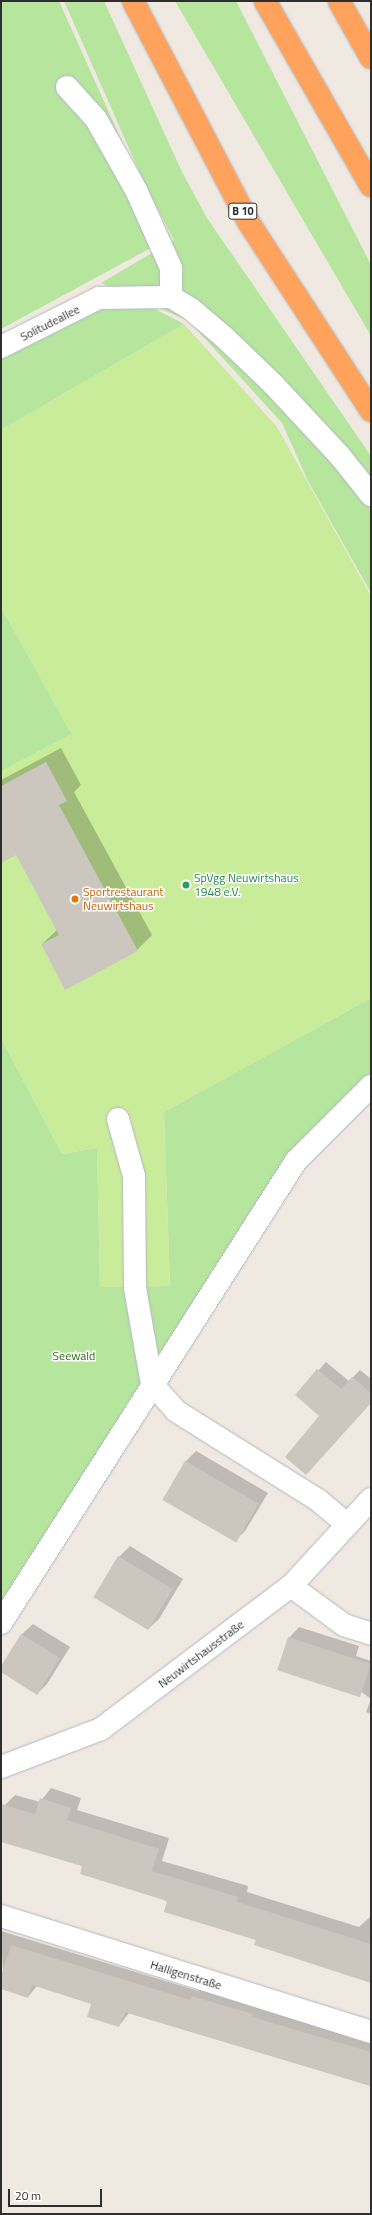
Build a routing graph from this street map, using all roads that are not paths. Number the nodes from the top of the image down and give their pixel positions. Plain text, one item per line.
1 (133, 1) edge
2 (265, 1) edge
3 (339, 1) edge
4 (371, 58) edge
5 (67, 87) dead end
6 (371, 186) edge
7 (171, 297) junction
8 (1, 347) edge
9 (371, 411) edge
10 (371, 495) edge
11 (371, 1086) edge
12 (118, 1119) dead end
13 (152, 1384) junction
14 (371, 1499) edge
15 (347, 1524) junction
16 (291, 1586) junction
17 (1, 1623) edge
18 (371, 1634) edge
19 (1, 1767) edge
20 (1, 1916) edge
21 (371, 2032) edge

1 - 9 highway, B 10
2 - 6 highway
3 - 4 highway
5 - 7 street
7 - 8 street, Solitudeallee
7 - 10 street
11 - 13 street
12 - 13 street
13 - 15 street
13 - 17 street
14 - 15 street, Neuwirtshausstraße
15 - 16 street, Neuwirtshausstraße
16 - 18 street
16 - 19 street, Neuwirtshausstraße
20 - 21 street, Halligenstraße

